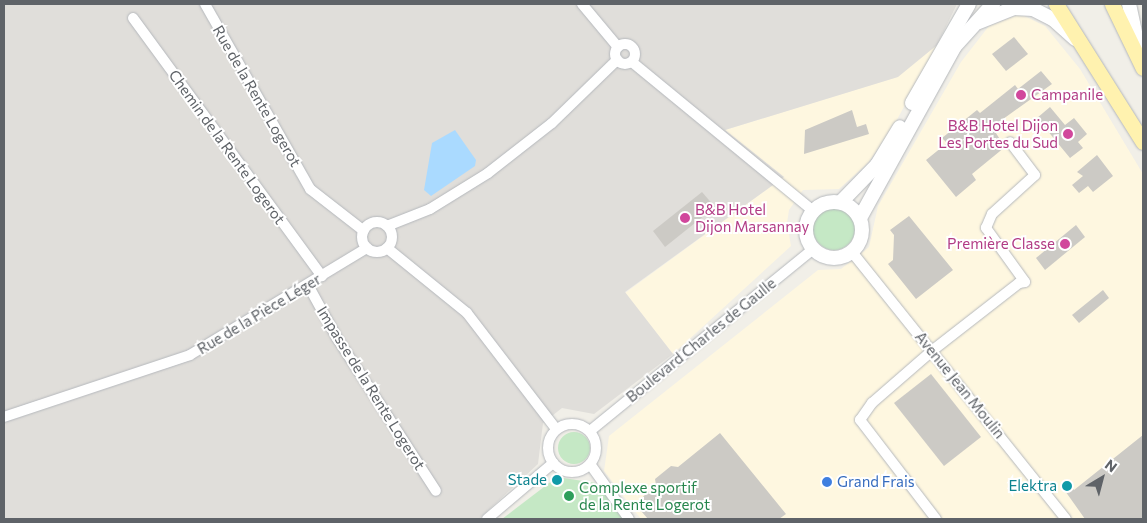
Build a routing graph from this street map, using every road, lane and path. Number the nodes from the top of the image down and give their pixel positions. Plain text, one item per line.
1 (205, 4) edge
2 (582, 4) edge
3 (969, 4) edge
4 (993, 4) edge
5 (1056, 4) edge
6 (1112, 4) edge
7 (1129, 4) edge
8 (132, 18) dead end
9 (968, 28) junction
10 (618, 47) junction
11 (1093, 58) junction
12 (617, 60) junction
13 (1143, 60) edge
14 (632, 62) junction
15 (1143, 68) edge
16 (1010, 142) dead end
17 (1143, 142) edge
18 (841, 202) junction
19 (812, 210) junction
20 (860, 218) junction
21 (387, 226) junction
22 (364, 231) junction
23 (367, 248) junction
24 (387, 248) junction
25 (813, 249) junction
26 (852, 252) junction
27 (322, 276) junction
28 (308, 285) junction
29 (933, 350) junction
30 (4, 417) edge
31 (556, 429) junction
32 (590, 432) junction
33 (553, 463) junction
34 (590, 464) junction
35 (436, 491) dead end
36 (487, 519) edge
37 (629, 519) edge
38 (936, 519) edge
39 (1066, 519) edge

1 - 22 street, Rue de la Rente Logerot
2 - 10 street
3 - 18 street
4 - 9 street
5 - 11 main road
6 - 15 main road
7 - 13 street
8 - 27 street, Chemin de la Rente Logerot
9 - 11 street
9 - 20 street
10 - 12 street
10 - 14 street
11 - 17 main road
12 - 14 street
12 - 21 street
14 - 19 street
16 - 29 street
18 - 19 street
18 - 20 street
19 - 25 street
20 - 26 street
21 - 22 street
21 - 24 street
22 - 23 street
23 - 24 street
23 - 27 street, Rue de la Pièce Léger
24 - 31 street
25 - 26 street
25 - 32 street, Boulevard Charles de Gaulle
26 - 29 street, Avenue Jean Moulin
27 - 28 street, Rue de la Pièce Léger
28 - 30 street, Rue de la Pièce Léger
28 - 35 street, Impasse de la Rente Logerot
29 - 38 street
29 - 39 street, Avenue Jean Moulin
31 - 32 street
31 - 33 street
32 - 34 street
33 - 34 street
33 - 36 street
34 - 37 street

